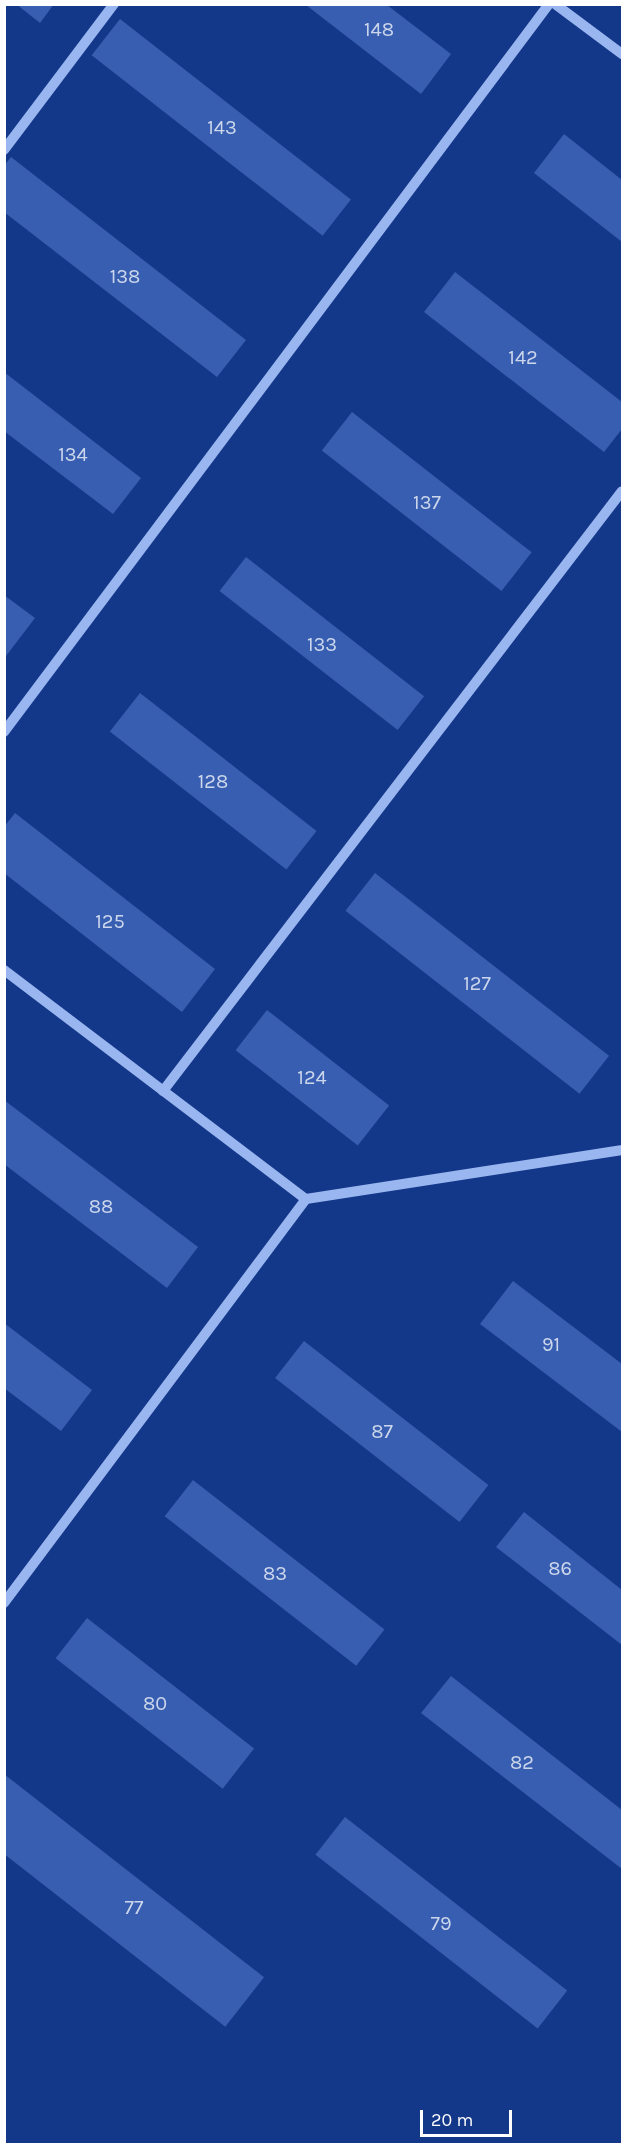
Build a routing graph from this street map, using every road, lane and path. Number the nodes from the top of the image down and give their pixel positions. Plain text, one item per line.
1 (114, 4) edge
2 (549, 4) edge
3 (555, 4) edge
4 (622, 54) edge
5 (4, 150) edge
6 (622, 491) edge
7 (4, 732) edge
8 (4, 970) edge
9 (163, 1091) junction
10 (622, 1150) edge
11 (306, 1199) junction
12 (4, 1603) edge

1 - 5 street
2 - 7 street
3 - 4 street
6 - 9 street
8 - 9 street
9 - 11 street
10 - 11 street
11 - 12 street

